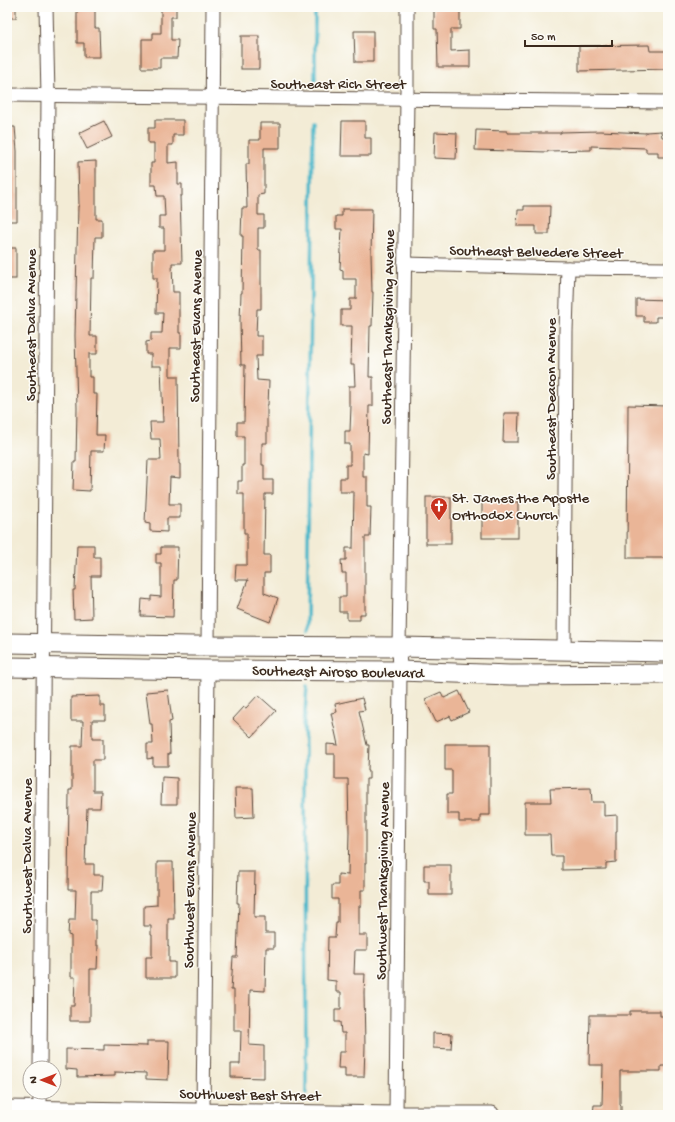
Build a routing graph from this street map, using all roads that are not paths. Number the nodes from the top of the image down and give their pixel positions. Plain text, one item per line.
1 (46, 7) edge
2 (213, 7) edge
3 (407, 7) edge
4 (7, 95) edge
5 (48, 96) junction
6 (213, 98) junction
7 (407, 99) junction
8 (668, 102) edge
9 (404, 264) junction
10 (568, 268) junction
11 (668, 269) edge
12 (7, 643) edge
13 (44, 644) junction
14 (208, 646) junction
15 (399, 647) junction
16 (564, 650) junction
17 (668, 652) edge
18 (7, 667) edge
19 (44, 668) junction
20 (208, 670) junction
21 (400, 671) junction
22 (668, 674) edge
23 (40, 1060) edge
24 (40, 1100) edge
25 (7, 1107) edge
26 (40, 1107) junction
27 (203, 1110) junction
28 (492, 1113) dead end
29 (396, 1114) edge

1 - 5 street, Southeast Dalva Avenue
2 - 6 street, Southeast Evans Avenue
3 - 7 street, Southeast Thanksgiving Avenue
4 - 5 street, Southeast Rich Street
5 - 6 street, Southeast Rich Street
5 - 13 street, Southeast Dalva Avenue
6 - 7 street, Southeast Rich Street
6 - 14 street, Southeast Evans Avenue
7 - 8 street, Southeast Rich Street
7 - 9 street, Southeast Thanksgiving Avenue
9 - 10 street, Southeast Belvedere Street
9 - 15 street, Southeast Thanksgiving Avenue
10 - 11 street, Southeast Belvedere Street
10 - 16 street, Southeast Deacon Avenue
12 - 13 main road, Southeast Airoso Boulevard
13 - 14 main road, Southeast Airoso Boulevard
13 - 19 street, Southwest Dalva Avenue
14 - 15 main road, Southeast Airoso Boulevard
15 - 16 main road, Southeast Airoso Boulevard
15 - 21 street, Southwest Thanksgiving Avenue
16 - 17 main road, Southeast Airoso Boulevard
18 - 19 main road, Southeast Airoso Boulevard
19 - 20 main road, Southeast Airoso Boulevard
19 - 23 street, Southwest Dalva Avenue
20 - 21 main road, Southeast Airoso Boulevard
20 - 27 street, Southwest Evans Avenue
21 - 22 main road, Southeast Airoso Boulevard
21 - 29 street, Southwest Thanksgiving Avenue
24 - 26 street
25 - 26 street, Southwest Best Street
26 - 27 street, Southwest Best Street
27 - 29 street, Southwest Best Street
28 - 29 street, Southwest Best Street

